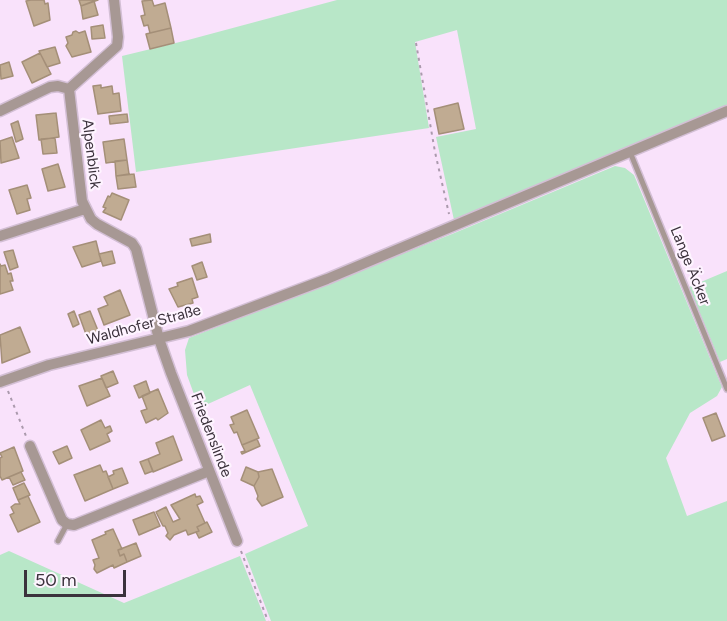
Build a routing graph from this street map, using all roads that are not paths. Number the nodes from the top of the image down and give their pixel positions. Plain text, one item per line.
1 (114, 0) edge
2 (69, 89) junction
3 (0, 111) edge
4 (727, 111) edge
5 (630, 152) junction
6 (85, 209) junction
7 (0, 236) edge
8 (159, 339) junction
9 (0, 382) edge
10 (727, 389) edge
11 (30, 446) road end
12 (208, 471) junction
13 (67, 524) junction
14 (237, 541) road end
15 (58, 542) dead end

1 - 2 street
2 - 3 street
2 - 6 street, Alpenblick
4 - 5 street, Waldhofer Straße
5 - 8 street, Waldhofer Straße
5 - 10 lane, Lange Äcker
6 - 7 street
6 - 8 street, Alpenblick
8 - 9 street, Waldhofer Straße
8 - 12 street, Friedenslinde
11 - 13 street
12 - 13 street
12 - 14 street, Friedenslinde
13 - 15 lane

